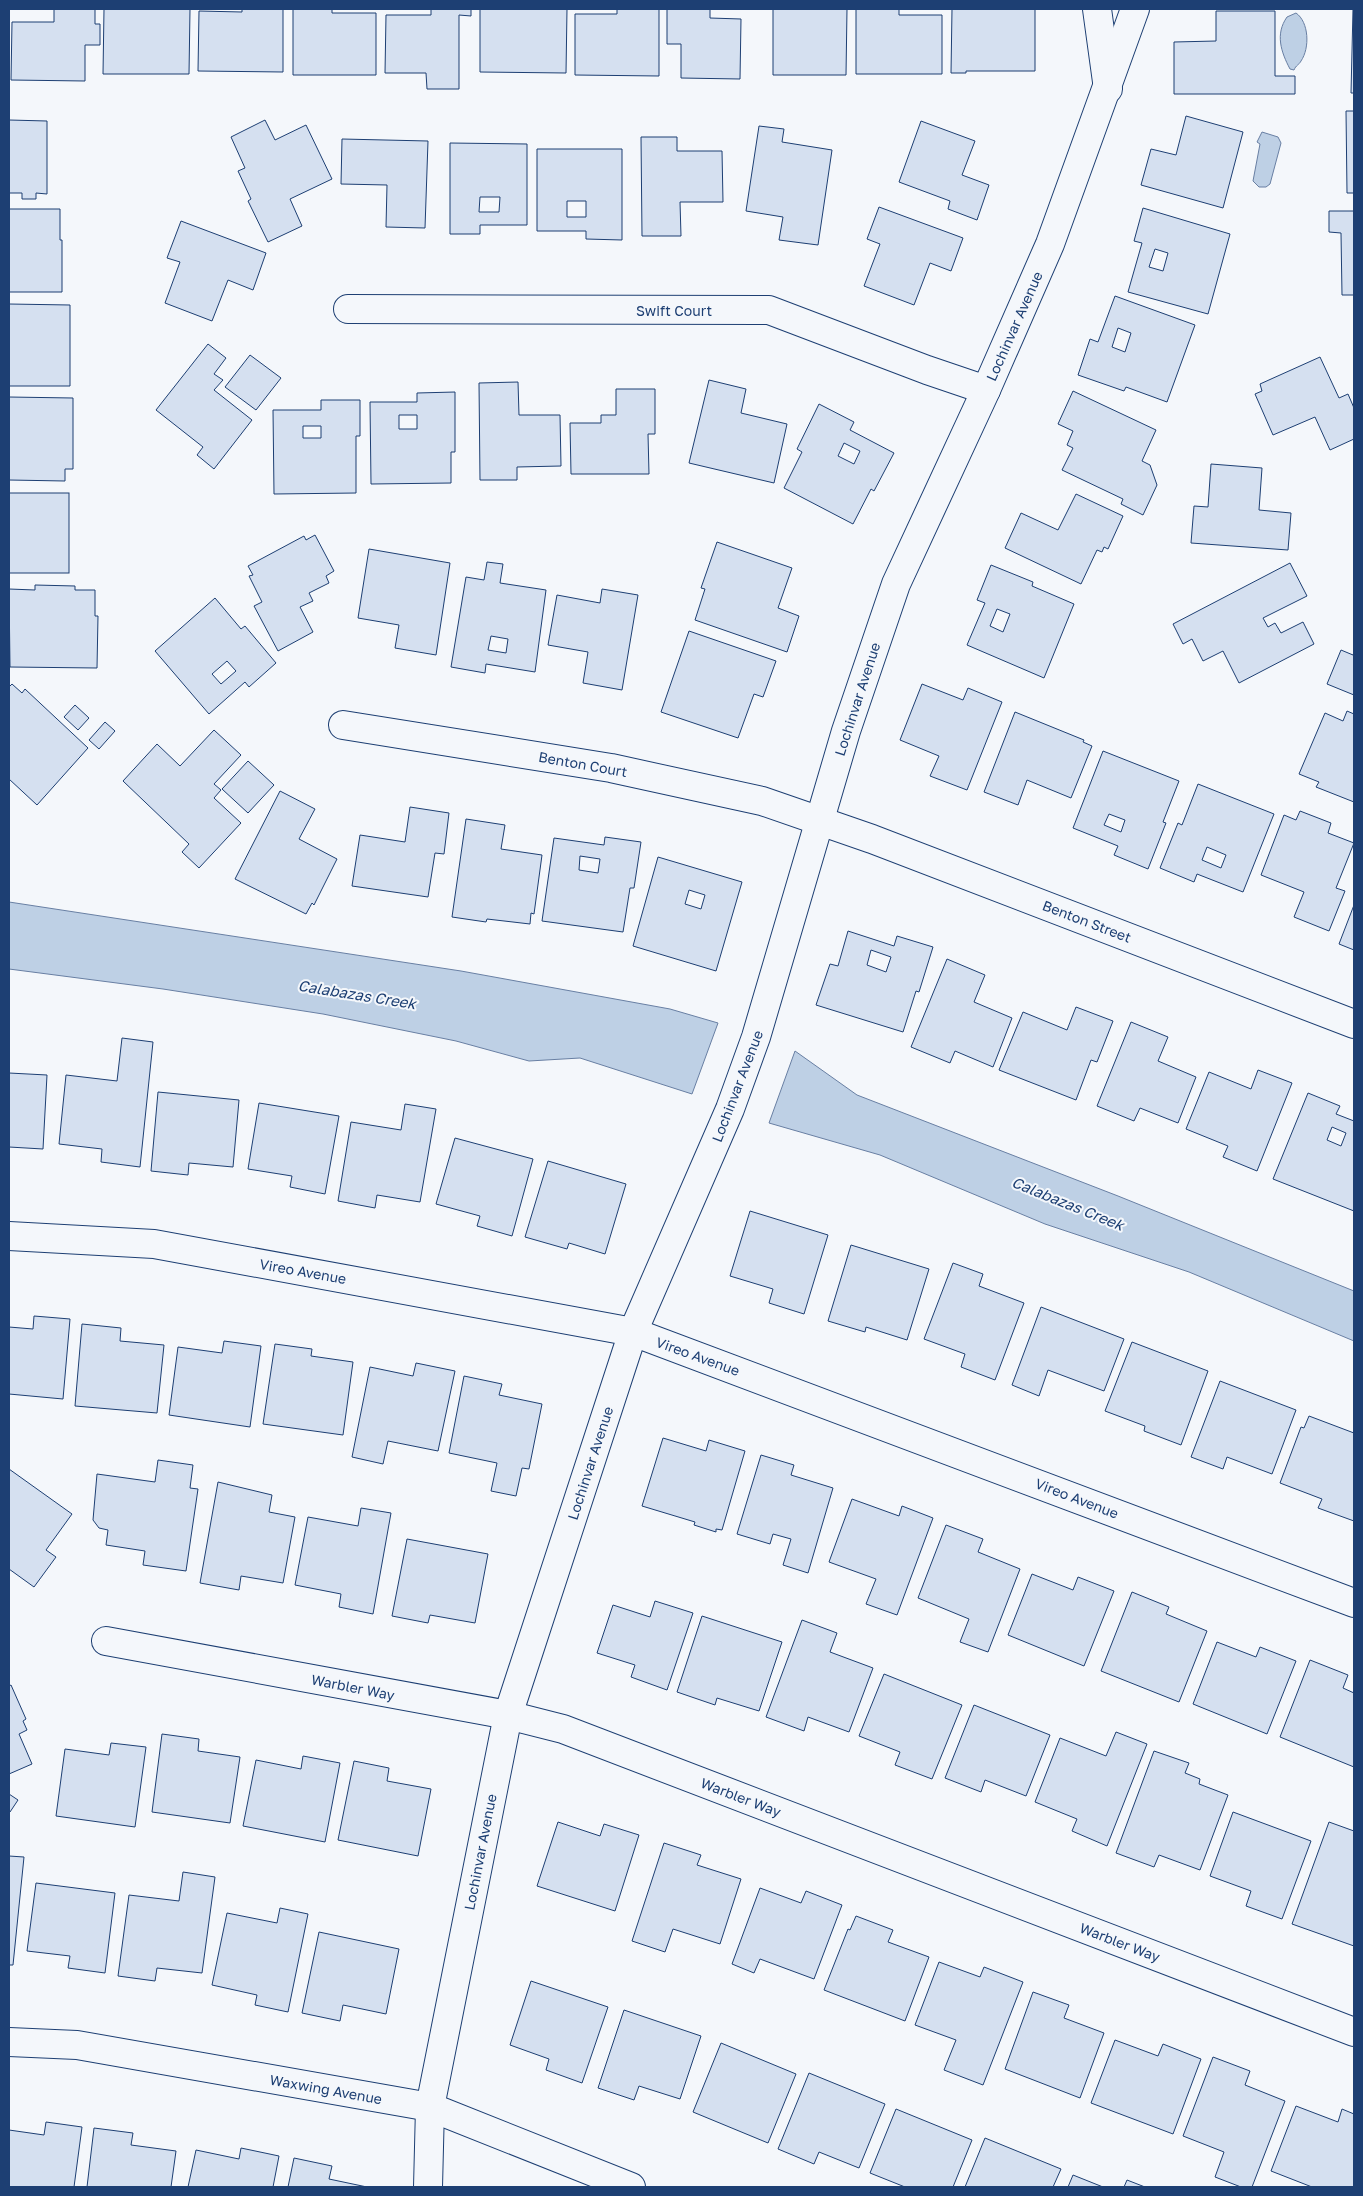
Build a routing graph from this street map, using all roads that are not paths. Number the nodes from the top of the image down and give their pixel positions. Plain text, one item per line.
1 (1097, 9) edge
2 (1135, 9) edge
3 (1108, 89) junction
4 (348, 309) dead end
5 (986, 390) junction
6 (343, 725) dead end
7 (820, 820) junction
8 (1354, 1024) edge
9 (9, 1236) edge
10 (633, 1332) junction
11 (1354, 1603) edge
12 (106, 1641) dead end
13 (508, 1714) junction
14 (1354, 2032) edge
15 (9, 2042) edge
16 (430, 2107) junction
17 (428, 2187) edge
18 (631, 2187) edge

1 - 3 street
2 - 3 street, Lochinvar Avenue
3 - 5 street, Lochinvar Avenue
4 - 5 street, Swift Court
5 - 7 street, Lochinvar Avenue
6 - 7 street, Benton Court
7 - 8 street, Benton Street
7 - 10 street, Lochinvar Avenue
9 - 10 street, Vireo Avenue
10 - 11 street, Vireo Avenue
10 - 13 street, Lochinvar Avenue
12 - 13 street, Warbler Way
13 - 14 street, Warbler Way
13 - 16 street, Lochinvar Avenue
15 - 16 street, Waxwing Avenue
16 - 17 street, Lochinvar Avenue
16 - 18 street, Waxwing Avenue

